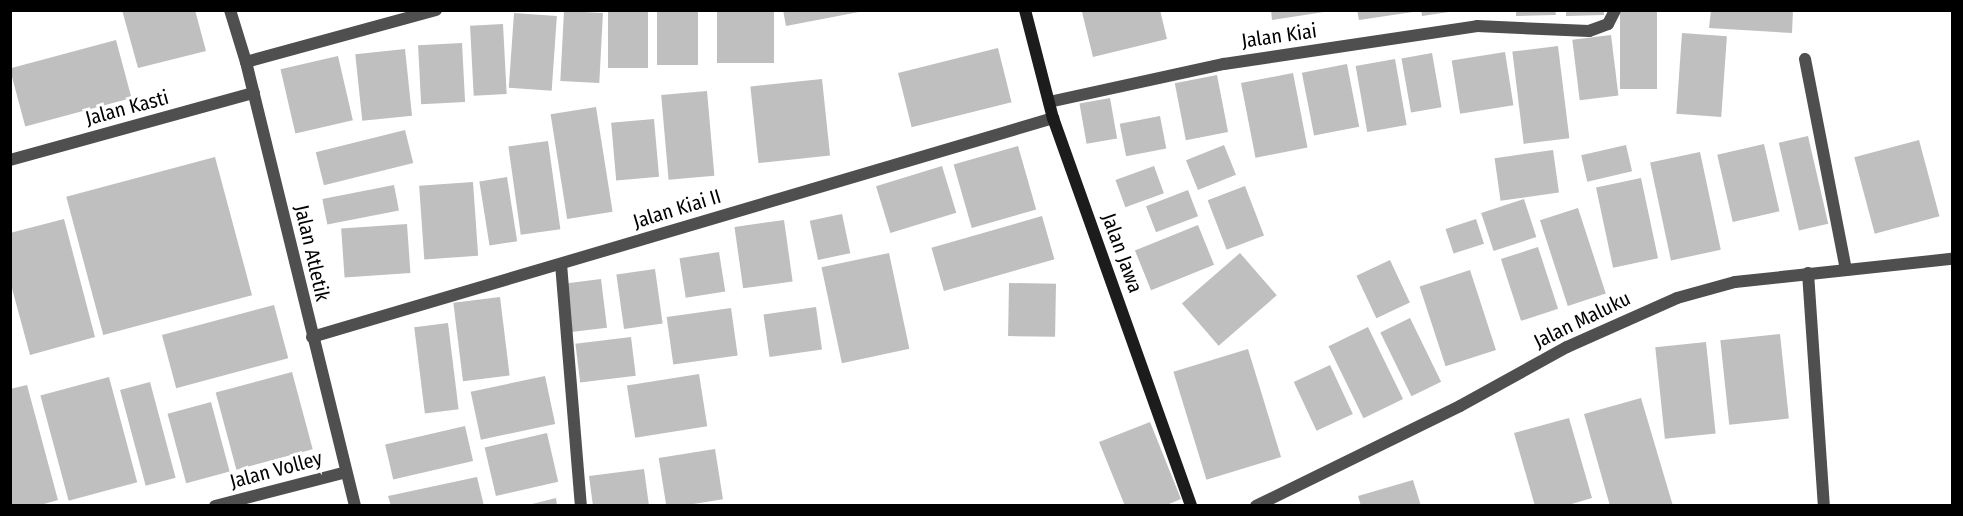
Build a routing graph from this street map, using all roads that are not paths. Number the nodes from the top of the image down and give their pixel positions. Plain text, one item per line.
1 (230, 10) edge
2 (436, 10) edge
3 (1024, 10) edge
4 (1615, 10) edge
5 (1804, 59) dead end
6 (246, 62) junction
7 (254, 93) junction
8 (1049, 102) junction
9 (1053, 118) junction
10 (10, 160) edge
11 (1953, 259) edge
12 (561, 264) junction
13 (1846, 270) junction
14 (1808, 273) junction
15 (312, 337) junction
16 (346, 472) junction
17 (215, 506) edge
18 (355, 506) edge
19 (581, 506) edge
20 (1191, 506) edge
21 (1256, 506) edge
22 (1824, 506) edge

1 - 6 street, Jalan Atletik
2 - 6 street
3 - 8 street, Jalan Jawa
4 - 8 street, Jalan Kiai
5 - 13 street
6 - 7 street, Jalan Atletik
7 - 10 street, Jalan Kasti
7 - 15 street, Jalan Atletik
8 - 9 street, Jalan Jawa
9 - 12 street, Jalan Kiai II
9 - 20 street, Jalan Jawa
11 - 13 street, Jalan Maluku
12 - 15 street, Jalan Kiai II
12 - 19 street
13 - 14 street, Jalan Maluku
14 - 21 street, Jalan Maluku
14 - 22 street
15 - 16 street, Jalan Atletik
16 - 17 street, Jalan Volley
16 - 18 street, Jalan Atletik

